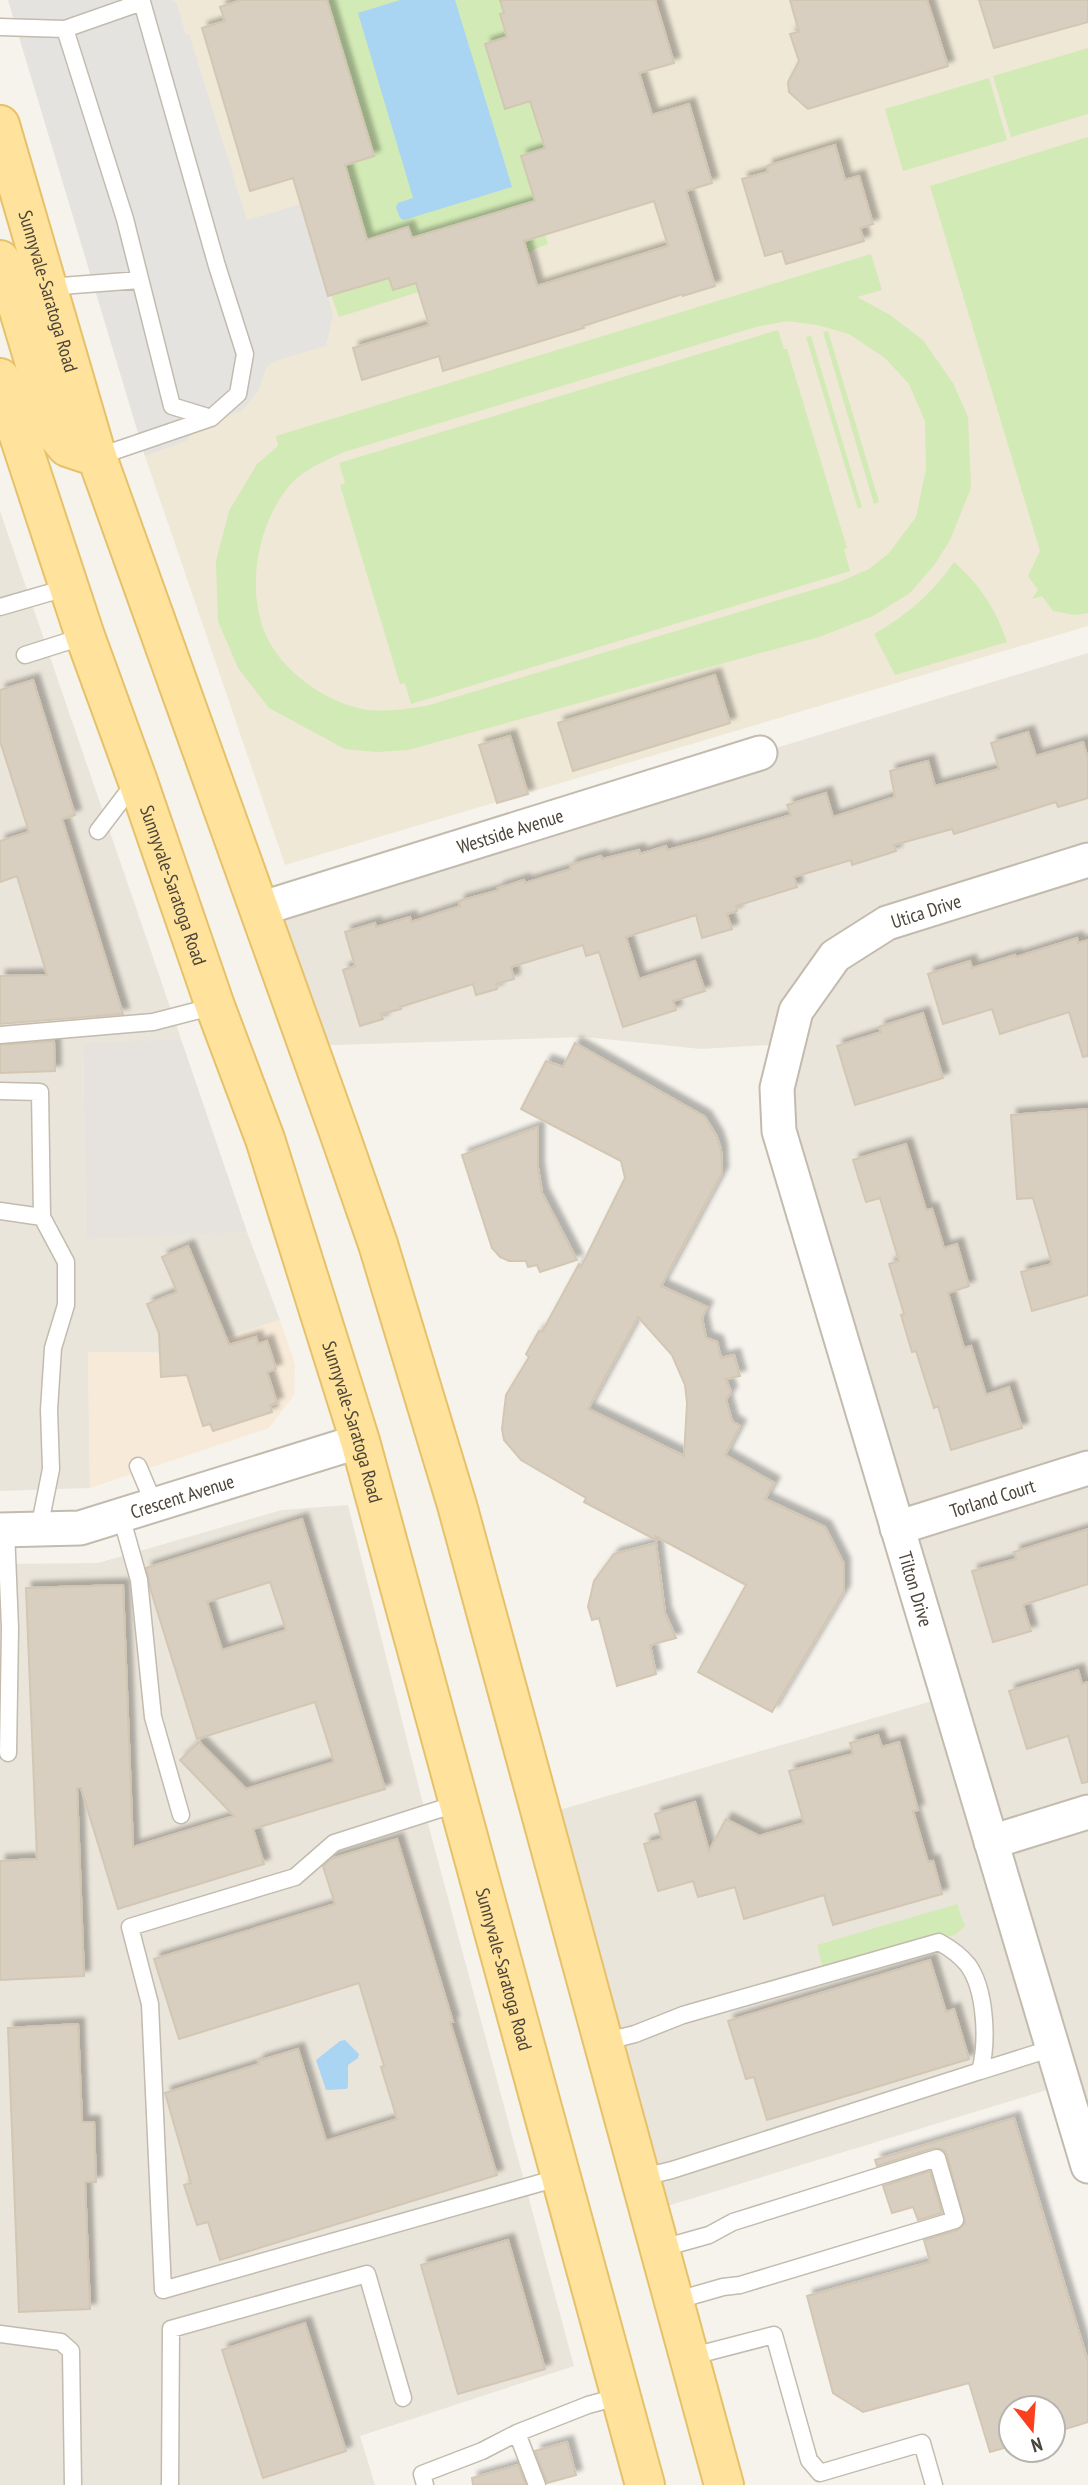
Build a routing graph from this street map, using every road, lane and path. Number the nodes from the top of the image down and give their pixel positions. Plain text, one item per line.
1 (0, 27) edge
2 (65, 29) junction
3 (0, 125) edge
4 (0, 260) edge
5 (140, 280) junction
6 (48, 287) junction
7 (2, 394) edge
8 (211, 418) junction
9 (97, 457) junction
10 (69, 587) junction
11 (0, 607) edge
12 (85, 636) junction
13 (25, 654) dead end
14 (760, 753) dead end
15 (138, 779) junction
16 (98, 831) dead end
17 (1088, 860) edge
18 (260, 909) junction
19 (215, 1006) junction
20 (796, 1011) joint
21 (0, 1035) edge
22 (0, 1091) edge
23 (0, 1211) edge
24 (42, 1217) junction
25 (360, 1441) junction
26 (138, 1466) dead end
27 (1088, 1468) edge
28 (155, 1506) junction
29 (121, 1516) junction
30 (897, 1528) junction
31 (40, 1529) junction
32 (3, 1530) edge
33 (8, 1753) dead end
34 (459, 1803) junction
35 (1088, 1812) edge
36 (181, 1815) dead end
37 (991, 1842) junction
38 (602, 2042) junction
39 (1053, 2048) junction
40 (980, 2071) junction
41 (1087, 2156) edge
42 (561, 2177) junction
43 (639, 2178) junction
44 (659, 2249) junction
45 (674, 2301) junction
46 (0, 2334) edge
47 (689, 2357) junction
48 (621, 2396) junction
49 (403, 2398) dead end
50 (517, 2433) junction
51 (72, 2485) edge
52 (170, 2485) edge
53 (425, 2485) edge
54 (537, 2485) edge
55 (645, 2485) edge
56 (724, 2485) edge
57 (934, 2485) edge

1 - 2 lane
2 - 5 lane
2 - 8 lane
3 - 6 main road, Sunnyvale-Saratoga Road
4 - 9 main road, Sunnyvale-Saratoga Road
5 - 6 lane
5 - 8 lane
6 - 9 main road, Sunnyvale-Saratoga Road
7 - 10 main road, Sunnyvale-Saratoga Road
8 - 9 lane
9 - 18 main road, Sunnyvale-Saratoga Road
10 - 11 lane
10 - 12 main road, Sunnyvale-Saratoga Road
12 - 13 lane
12 - 15 main road, Sunnyvale-Saratoga Road
14 - 18 street, Westside Avenue
15 - 16 lane
15 - 19 main road, Sunnyvale-Saratoga Road
17 - 20 street, Utica Drive
18 - 38 main road, Sunnyvale-Saratoga Road
19 - 21 lane
19 - 25 main road, Sunnyvale-Saratoga Road
20 - 30 street, Tilton Drive
22 - 24 lane
23 - 24 lane
24 - 31 lane
25 - 28 street, Crescent Avenue
25 - 34 main road, Sunnyvale-Saratoga Road
26 - 28 lane
27 - 30 street, Torland Court
28 - 29 street, Crescent Avenue
29 - 31 street, Crescent Avenue
29 - 36 lane
30 - 37 street, Tilton Drive
31 - 32 street, Crescent Avenue
32 - 33 lane
34 - 42 main road, Sunnyvale-Saratoga Road
34 - 42 lane
35 - 37 street
37 - 39 street, Tilton Drive
38 - 40 lane
38 - 43 main road, Sunnyvale-Saratoga Road
39 - 40 lane
39 - 41 street, Tilton Drive
40 - 43 lane
42 - 48 main road, Sunnyvale-Saratoga Road
43 - 44 main road, Sunnyvale-Saratoga Road
44 - 45 main road, Sunnyvale-Saratoga Road
44 - 45 lane
45 - 47 main road, Sunnyvale-Saratoga Road
46 - 51 lane
47 - 56 main road, Sunnyvale-Saratoga Road
47 - 57 lane
48 - 50 lane
48 - 55 main road, Sunnyvale-Saratoga Road
49 - 52 lane
50 - 53 lane
50 - 54 lane

